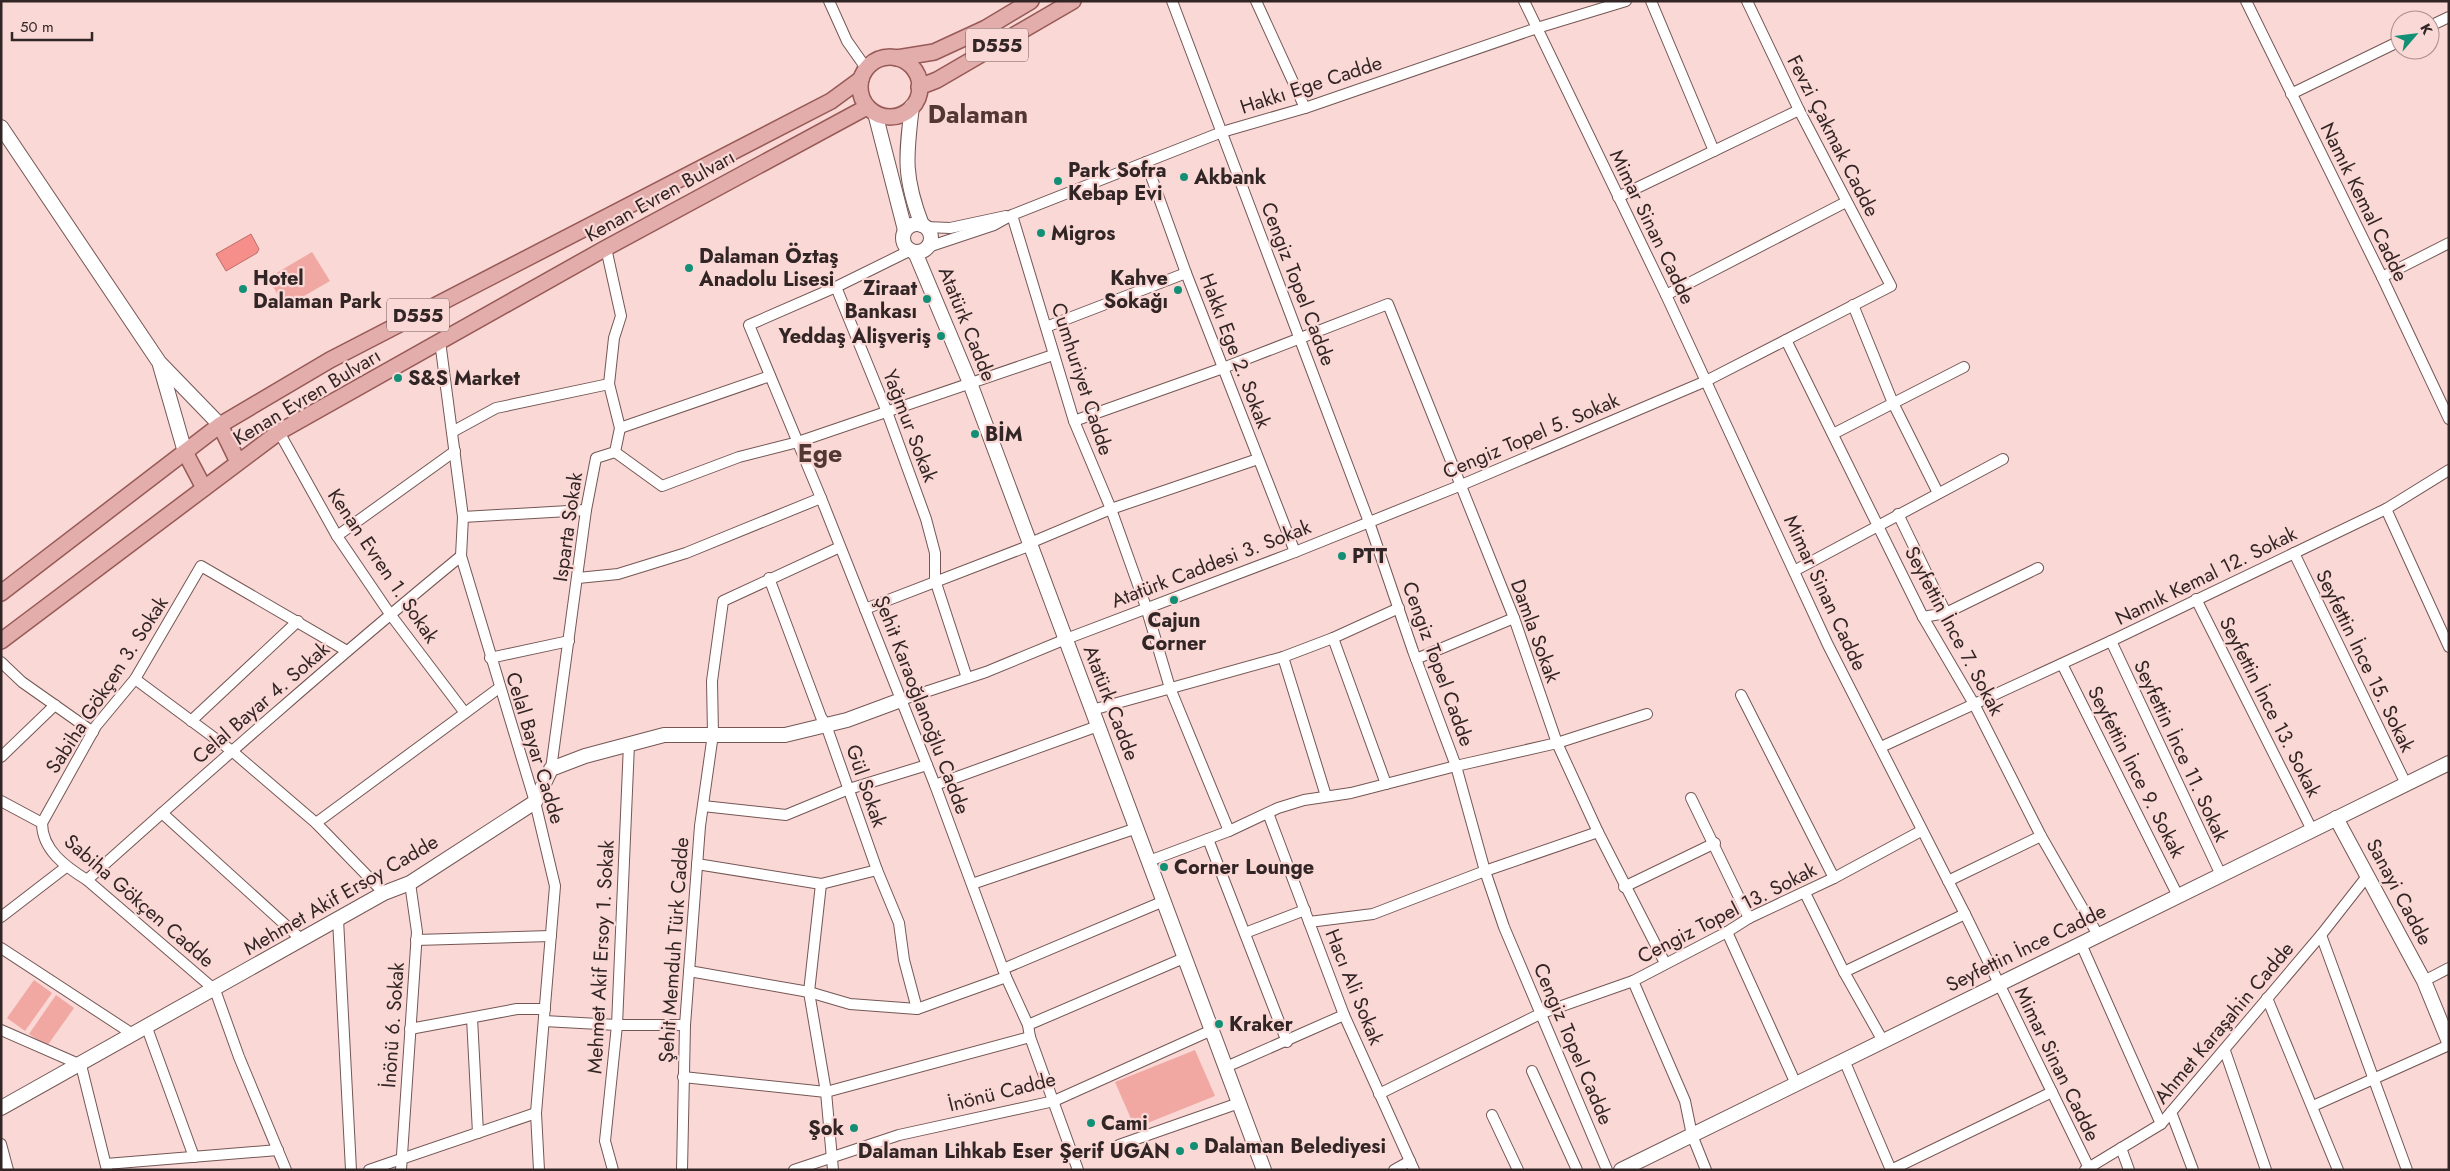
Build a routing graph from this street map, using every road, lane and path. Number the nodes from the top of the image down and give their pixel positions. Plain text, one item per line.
1 (829, 1) edge
2 (1031, 1) edge
3 (1073, 1) edge
4 (1172, 1) edge
5 (1256, 1) edge
6 (1524, 1) edge
7 (1626, 1) edge
8 (1651, 1) edge
9 (1747, 1) edge
10 (2246, 1) edge
11 (1537, 28) junction
12 (2390, 46) edge
13 (897, 58) junction
14 (863, 73) junction
15 (920, 87) junction
16 (2291, 94) junction
17 (912, 106) junction
18 (1305, 108) junction
19 (871, 110) junction
20 (1800, 110) junction
21 (1, 127) edge
22 (1222, 132) junction
23 (1714, 151) junction
24 (1146, 162) junction
25 (1618, 197) junction
26 (1846, 202) junction
27 (1012, 215) junction
28 (924, 226) junction
29 (905, 230) junction
30 (2449, 243) edge
31 (606, 248) junction
32 (918, 250) junction
33 (1186, 273) junction
34 (2382, 277) junction
35 (1891, 286) joint
36 (836, 288) junction
37 (1666, 295) junction
38 (1853, 305) junction
39 (749, 326) joint
40 (1046, 327) junction
41 (1299, 338) junction
42 (1786, 340) junction
43 (440, 341) junction
44 (1053, 355) junction
45 (159, 362) junction
46 (1964, 367) dead end
47 (1223, 368) junction
48 (770, 376) junction
49 (1706, 381) junction
50 (970, 383) junction
51 (609, 384) junction
52 (1893, 403) junction
53 (887, 412) junction
54 (2449, 419) edge
55 (1074, 421) junction
56 (220, 425) junction
57 (620, 428) junction
58 (279, 432) junction
59 (452, 432) junction
60 (1833, 434) junction
61 (798, 442) junction
62 (455, 451) junction
63 (185, 452) junction
64 (615, 452) junction
65 (1258, 459) junction
66 (2003, 459) dead end
67 (238, 462) junction
68 (2449, 470) edge
69 (1459, 486) junction
70 (204, 488) junction
71 (1938, 493) junction
72 (821, 498) junction
73 (2386, 509) junction
74 (586, 510) junction
75 (1111, 510) junction
76 (1898, 514) junction
77 (464, 517) junction
78 (1370, 522) junction
79 (1878, 525) junction
80 (337, 536) junction
81 (1030, 544) junction
82 (840, 547) junction
83 (1295, 552) junction
84 (2294, 553) junction
85 (461, 556) junction
86 (2038, 568) dead end
87 (1794, 571) junction
88 (578, 578) junction
89 (769, 578) junction
90 (935, 580) junction
91 (1, 593) edge
92 (2196, 599) junction
93 (865, 608) junction
94 (1146, 608) junction
95 (1399, 608) junction
96 (1946, 613) junction
97 (390, 614) junction
98 (1923, 617) junction
99 (1514, 618) junction
100 (298, 621) junction
101 (1333, 638) junction
102 (1066, 639) junction
103 (1, 641) edge
104 (569, 641) junction
105 (2111, 641) junction
106 (2449, 647) edge
107 (347, 651) junction
108 (1283, 657) junction
109 (490, 658) junction
110 (1416, 659) junction
111 (1, 662) edge
112 (2062, 664) junction
113 (967, 678) junction
114 (135, 679) junction
115 (499, 688) junction
116 (1170, 688) junction
117 (1741, 695) dead end
118 (901, 700) junction
119 (1974, 704) junction
120 (55, 706) junction
121 (1092, 710) junction
122 (465, 713) junction
123 (1648, 714) dead end
124 (191, 721) junction
125 (826, 725) junction
126 (1098, 726) junction
127 (93, 732) junction
128 (713, 734) junction
129 (1557, 743) junction
130 (629, 744) junction
131 (1881, 747) junction
132 (232, 751) junction
133 (1, 757) edge
134 (2449, 763) edge
135 (927, 764) junction
136 (1456, 766) junction
137 (551, 769) junction
138 (1386, 784) junction
139 (2406, 784) junction
140 (936, 785) junction
141 (849, 789) junction
142 (1326, 796) junction
143 (1691, 798) dead end
144 (1, 801) edge
145 (534, 802) junction
146 (703, 806) junction
147 (162, 813) junction
148 (1268, 813) junction
149 (2336, 818) junction
150 (42, 823) junction
151 (316, 823) junction
152 (1136, 828) junction
153 (2312, 830) junction
154 (1229, 831) junction
155 (1921, 831) junction
156 (1598, 832) junction
157 (2041, 836) junction
158 (1208, 839) junction
159 (1715, 843) junction
160 (1149, 861) junction
161 (697, 864) junction
162 (66, 867) junction
163 (877, 870) junction
164 (1484, 871) junction
165 (2221, 875) junction
166 (2368, 875) junction
167 (1834, 878) junction
168 (87, 880) junction
169 (1948, 881) junction
170 (410, 883) junction
171 (821, 884) junction
172 (972, 884) junction
173 (1624, 887) junction
174 (384, 893) junction
175 (1805, 893) junction
176 (2178, 896) junction
177 (1164, 901) junction
178 (1305, 910) junction
179 (1965, 914) junction
180 (1, 917) edge
181 (1749, 918) junction
182 (338, 919) junction
183 (1309, 922) junction
184 (1727, 932) junction
185 (1245, 933) junction
186 (2098, 935) junction
187 (2321, 935) junction
188 (551, 936) junction
189 (302, 940) junction
190 (416, 940) junction
191 (2080, 944) junction
192 (1, 948) edge
193 (1184, 958) junction
194 (1665, 963) junction
195 (2449, 968) edge
196 (689, 971) junction
197 (1844, 972) junction
198 (1005, 973) junction
199 (1633, 981) junction
200 (2424, 982) junction
201 (1999, 984) junction
202 (215, 990) junction
203 (809, 992) junction
204 (2266, 998) junction
205 (545, 1009) junction
206 (917, 1010) junction
207 (1542, 1013) junction
208 (1344, 1015) junction
209 (472, 1018) junction
210 (544, 1021) junction
211 (685, 1025) junction
212 (1028, 1025) junction
213 (617, 1026) junction
214 (410, 1029) junction
215 (1, 1030) edge
216 (1212, 1030) junction
217 (141, 1032) junction
218 (1030, 1037) junction
219 (1882, 1041) junction
220 (1287, 1042) junction
221 (2449, 1044) edge
222 (2225, 1051) junction
223 (1844, 1060) junction
224 (82, 1065) junction
225 (1226, 1067) junction
226 (1532, 1071) dead end
227 (683, 1077) junction
228 (2375, 1080) junction
229 (1796, 1084) junction
230 (826, 1092) junction
231 (2052, 1092) junction
232 (1379, 1094) junction
233 (1054, 1100) junction
234 (1239, 1103) junction
235 (2313, 1106) junction
236 (1, 1108) edge
237 (2171, 1112) junction
238 (536, 1113) junction
239 (1492, 1116) dead end
240 (2161, 1124) junction
241 (478, 1133) junction
242 (1692, 1135) junction
243 (1, 1144) edge
244 (1119, 1145) dead end
245 (2121, 1148) junction
246 (278, 1150) junction
247 (832, 1156) junction
248 (194, 1157) junction
249 (401, 1165) edge
250 (1412, 1166) edge
251 (107, 1167) edge
252 (2088, 1169) edge
253 (8, 1170) edge
254 (286, 1170) edge
255 (350, 1170) edge
256 (369, 1170) edge
257 (539, 1170) edge
258 (613, 1170) edge
259 (682, 1170) edge
260 (794, 1170) edge
261 (833, 1170) edge
262 (1078, 1170) edge
263 (1264, 1170) edge
264 (1394, 1170) edge
265 (1518, 1170) edge
266 (1577, 1170) edge
267 (1607, 1170) edge
268 (1621, 1170) edge
269 (1706, 1170) edge
270 (1891, 1170) edge
271 (2129, 1170) edge
272 (2193, 1170) edge
273 (2266, 1170) edge
274 (2338, 1170) edge
275 (2407, 1170) edge

1 - 14 street
2 - 13 main road, D555
3 - 15 main road, D555
4 - 22 street, Cengiz Topel Cadde
5 - 18 street
6 - 11 street, Mimar Sinan Cadde
7 - 11 street, Hakkı Ege Cadde
8 - 23 street
9 - 20 street, Fevzi Çakmak Cadde
10 - 16 street, Namık Kemal Cadde
11 - 18 street, Hakkı Ege Cadde
11 - 25 street, Mimar Sinan Cadde
12 - 16 street
13 - 14 main road
13 - 15 main road
14 - 19 main road
14 - 56 main road, Kenan Evren Bulvarı / D555
15 - 17 main road
16 - 34 street, Namık Kemal Cadde
17 - 19 main road
17 - 28 main road
18 - 22 street, Hakkı Ege Cadde
19 - 29 main road
19 - 31 main road, Kenan Evren Bulvarı / D555
20 - 23 street
20 - 26 street, Fevzi Çakmak Cadde
21 - 45 main road
22 - 24 street, Hakkı Ege Cadde
22 - 41 street, Cengiz Topel Cadde
23 - 25 street
24 - 27 street, Hakkı Ege Cadde
24 - 33 street, Hakkı Ege 2. Sokak
25 - 37 street, Mimar Sinan Cadde
26 - 35 street, Fevzi Çakmak Cadde
26 - 37 street
27 - 28 street, Hakkı Ege Cadde
27 - 32 street, Hakkı Ege Cadde
27 - 40 street, Cumhuriyet Cadde
28 - 29 main road
28 - 32 main road
29 - 32 main road
30 - 34 street
31 - 43 main road, Kenan Evren Bulvarı / D555
31 - 51 street
32 - 36 street, Hakkı Ege Cadde
32 - 50 main road, Atatürk Cadde
33 - 40 street
33 - 47 street, Hakkı Ege 2. Sokak
34 - 54 street, Namık Kemal Cadde
35 - 38 street, Cengiz Topel 5. Sokak
36 - 39 street, Hakkı Ege Cadde
36 - 53 street, Yağmur Sokak
37 - 49 street, Mimar Sinan Cadde
38 - 42 street, Cengiz Topel 5. Sokak
38 - 52 street
39 - 48 street, Şehit Karaoğlanoğlu Cadde
40 - 44 street, Cumhuriyet Cadde
41 - 47 street
41 - 69 street, Damla Sokak
41 - 78 street, Cengiz Topel Cadde
42 - 49 street, Cengiz Topel 5. Sokak
42 - 60 street, Seyfettin İnce 7. Sokak
43 - 58 main road, Kenan Evren Bulvarı / D555
43 - 59 street, Celal Bayar Cadde
44 - 50 street
44 - 55 street, Cumhuriyet Cadde
45 - 56 main road
45 - 63 main road
46 - 52 street
47 - 55 street
47 - 65 street, Hakkı Ege 2. Sokak
48 - 57 street
48 - 61 street, Şehit Karaoğlanoğlu Cadde
49 - 69 street, Cengiz Topel 5. Sokak
49 - 87 street, Mimar Sinan Cadde
50 - 53 street
50 - 81 main road, Atatürk Cadde
51 - 57 street
51 - 59 street
52 - 60 street
52 - 71 street
53 - 61 street
53 - 90 street, Yağmur Sokak
55 - 75 street, Cumhuriyet Cadde
56 - 63 main road, Kenan Evren Bulvarı / D555
56 - 67 main road
57 - 64 street
58 - 67 main road, Kenan Evren Bulvarı / D555
58 - 80 street, Kenan Evren 1. Sokak
59 - 62 street, Celal Bayar Cadde
60 - 79 street, Seyfettin İnce 7. Sokak
61 - 64 street
61 - 72 street, Şehit Karaoğlanoğlu Cadde
62 - 77 street, Celal Bayar Cadde
62 - 80 street
63 - 70 main road
63 - 91 main road, Kenan Evren Bulvarı / D555
64 - 74 street, Isparta Sokak
65 - 75 street
65 - 83 street, Hakkı Ege 2. Sokak
66 - 71 street
67 - 70 main road, Kenan Evren Bulvarı / D555
68 - 73 street, Namık Kemal 12. Sokak
69 - 78 street, Cengiz Topel 5. Sokak
69 - 99 street, Damla Sokak
70 - 103 main road, Kenan Evren Bulvarı / D555
71 - 76 street
72 - 82 street, Şehit Karaoğlanoğlu Cadde
72 - 88 street
73 - 84 street, Namık Kemal 12. Sokak
73 - 106 street
74 - 77 street
74 - 88 street, Isparta Sokak
75 - 81 street
75 - 94 street, Cumhuriyet Cadde
76 - 79 street
76 - 96 street
77 - 85 street, Celal Bayar Cadde
78 - 83 street, Atatürk Caddesi 3. Sokak
78 - 95 street, Cengiz Topel Cadde
79 - 87 street
79 - 98 street, Seyfettin İnce 7. Sokak
80 - 97 street, Kenan Evren 1. Sokak
81 - 90 street
81 - 102 main road, Atatürk Cadde
82 - 89 street
82 - 93 street, Şehit Karaoğlanoğlu Cadde
83 - 94 street, Atatürk Caddesi 3. Sokak
84 - 92 street, Namık Kemal 12. Sokak
84 - 139 street, Seyfettin İnce 15. Sokak
85 - 97 street, Celal Bayar 4. Sokak
85 - 109 street, Celal Bayar Cadde
86 - 96 street
87 - 131 street, Mimar Sinan Cadde
88 - 104 street, Isparta Sokak
89 - 125 street, Gül Sokak
89 - 128 street, Şehit Memduh Türk Cadde
90 - 93 street
90 - 113 street, Yağmur Sokak
92 - 105 street, Namık Kemal 12. Sokak
92 - 153 street, Seyfettin İnce 13. Sokak
93 - 118 street, Şehit Karaoğlanoğlu Cadde
94 - 102 street, Atatürk Caddesi 3. Sokak
94 - 116 street, Cumhuriyet Cadde
95 - 101 street
95 - 110 street, Cengiz Topel Cadde
96 - 98 street
97 - 107 street, Celal Bayar 4. Sokak
97 - 122 street, Kenan Evren 1. Sokak
98 - 119 street, Seyfettin İnce 7. Sokak
99 - 110 street
99 - 129 street, Damla Sokak
100 - 107 street
100 - 114 street, Sabiha Gökçen 3. Sokak
100 - 124 street
101 - 108 street
101 - 138 street
102 - 113 street, Atatürk Caddesi 3. Sokak
102 - 121 main road, Atatürk Cadde
104 - 109 street
104 - 137 street, Isparta Sokak
105 - 112 street, Namık Kemal 12. Sokak
105 - 165 street, Seyfettin İnce 11. Sokak
107 - 132 street, Celal Bayar 4. Sokak
108 - 116 street
108 - 142 street
109 - 115 street, Celal Bayar Cadde
110 - 136 street, Cengiz Topel Cadde
111 - 120 street
112 - 119 street, Namık Kemal 12. Sokak
112 - 176 street, Seyfettin İnce 9. Sokak
113 - 118 street, Atatürk Caddesi 3. Sokak
114 - 124 street
114 - 127 street, Sabiha Gökçen 3. Sokak
115 - 122 street
115 - 145 street, Celal Bayar Cadde
116 - 121 street
116 - 154 street, Cumhuriyet Cadde
117 - 167 street
118 - 125 main road
118 - 135 street, Şehit Karaoğlanoğlu Cadde
119 - 131 street, Namık Kemal 12. Sokak
119 - 157 street, Seyfettin İnce 7. Sokak
120 - 127 street
120 - 133 street
121 - 126 main road, Atatürk Cadde
122 - 151 street
123 - 129 street
124 - 132 street
125 - 128 main road
125 - 141 street, Gül Sokak
126 - 140 street
126 - 152 main road, Atatürk Cadde
127 - 150 street, Sabiha Gökçen 3. Sokak
128 - 130 main road
128 - 146 street, Şehit Memduh Türk Cadde
129 - 136 street
129 - 156 street, Damla Sokak
130 - 137 main road
130 - 213 street, Mehmet Akif Ersoy 1. Sokak
131 - 155 street, Mimar Sinan Cadde
132 - 147 street, Celal Bayar 4. Sokak
132 - 151 street
134 - 139 main road, Seyfettin İnce Cadde
135 - 140 street, Şehit Karaoğlanoğlu Cadde
135 - 141 street
136 - 138 street
136 - 164 street, Cengiz Topel Cadde
137 - 145 main road, Mehmet Akif Ersoy Cadde
138 - 142 street
139 - 149 main road, Seyfettin İnce Cadde
140 - 172 street, Şehit Karaoğlanoğlu Cadde
141 - 146 street
141 - 163 street, Gül Sokak
142 - 148 street
143 - 159 street
144 - 150 street, Sabiha Gökçen Cadde
145 - 170 main road, Mehmet Akif Ersoy Cadde
145 - 188 street, Celal Bayar Cadde
146 - 161 street, Şehit Memduh Türk Cadde
147 - 168 street, Celal Bayar 4. Sokak
147 - 189 street
148 - 154 street
148 - 178 street, Hacı Ali Sokak
149 - 153 main road, Seyfettin İnce Cadde
149 - 166 main road, Sanayi Cadde
150 - 162 street, Sabiha Gökçen Cadde
151 - 174 street
152 - 160 main road, Atatürk Cadde
152 - 172 street
153 - 165 main road, Seyfettin İnce Cadde
154 - 158 street
155 - 167 street, Cengiz Topel 13. Sokak
155 - 169 street, Mimar Sinan Cadde
156 - 164 street
156 - 173 street, Damla Sokak
157 - 169 street
157 - 186 street, Seyfettin İnce 7. Sokak
158 - 160 street
158 - 185 street
159 - 173 street
159 - 181 street
160 - 177 main road, Atatürk Cadde
161 - 171 street
161 - 196 street, Şehit Memduh Türk Cadde
162 - 168 street, Sabiha Gökçen Cadde
162 - 180 street
163 - 171 street
163 - 206 street, Gül Sokak
164 - 183 street
164 - 207 street, Cengiz Topel Cadde
165 - 176 main road, Seyfettin İnce Cadde
166 - 187 street, Ahmet Karaşahin Cadde
166 - 200 main road, Sanayi Cadde
167 - 175 street, Cengiz Topel 13. Sokak
168 - 202 street, Sabiha Gökçen Cadde
169 - 179 street, Mimar Sinan Cadde
170 - 174 main road, Mehmet Akif Ersoy Cadde
170 - 190 street, İnönü 6. Sokak
171 - 203 street
172 - 198 street, Şehit Karaoğlanoğlu Cadde
173 - 194 street, Damla Sokak
174 - 182 main road, Mehmet Akif Ersoy Cadde
175 - 181 street, Cengiz Topel 13. Sokak
175 - 197 street
176 - 186 main road, Seyfettin İnce Cadde
177 - 193 main road, Atatürk Cadde
177 - 198 street
178 - 183 street, Hacı Ali Sokak
178 - 185 street
179 - 197 street
179 - 201 street, Mimar Sinan Cadde
181 - 184 street, Cengiz Topel 13. Sokak
182 - 189 main road, Mehmet Akif Ersoy Cadde
182 - 255 street
183 - 208 street, Hacı Ali Sokak
184 - 194 street, Cengiz Topel 13. Sokak
184 - 229 street
185 - 220 street
186 - 191 main road, Seyfettin İnce Cadde
187 - 204 street, Ahmet Karaşahin Cadde
187 - 228 street
188 - 190 street
188 - 205 street, Celal Bayar Cadde
189 - 202 main road, Mehmet Akif Ersoy Cadde
190 - 214 street, İnönü 6. Sokak
191 - 201 main road, Seyfettin İnce Cadde
191 - 240 street
192 - 217 street
193 - 212 street
193 - 216 main road, Atatürk Cadde
194 - 199 street, Cengiz Topel 13. Sokak
195 - 200 street
196 - 203 street
196 - 211 street, Şehit Memduh Türk Cadde
197 - 219 street
198 - 206 street
198 - 212 street, Şehit Karaoğlanoğlu Cadde
199 - 207 street, Cengiz Topel 13. Sokak
199 - 242 street
200 - 221 main road, Sanayi Cadde
201 - 219 main road, Seyfettin İnce Cadde
201 - 231 street, Mimar Sinan Cadde
202 - 217 main road, Mehmet Akif Ersoy Cadde
202 - 246 street
203 - 206 street
203 - 230 street
204 - 222 street, Ahmet Karaşahin Cadde
204 - 235 street
205 - 209 street
205 - 210 street, Celal Bayar Cadde
207 - 232 street, Cengiz Topel 13. Sokak
207 - 267 street, Cengiz Topel Cadde
208 - 220 street
208 - 232 street, Hacı Ali Sokak
209 - 214 street
209 - 241 street
210 - 213 street
210 - 238 street, Celal Bayar Cadde
211 - 213 street
211 - 227 street, Şehit Memduh Türk Cadde
212 - 218 street, Şehit Karaoğlanoğlu Cadde
213 - 258 street, Mehmet Akif Ersoy 1. Sokak
214 - 249 street, İnönü 6. Sokak
215 - 224 street
216 - 225 main road, Atatürk Cadde
216 - 233 street, İnönü Cadde
217 - 224 main road, Mehmet Akif Ersoy Cadde
217 - 248 street
218 - 230 street
218 - 233 street, Şehit Karaoğlanoğlu Cadde
219 - 223 main road, Seyfettin İnce Cadde
220 - 225 street
221 - 228 street
222 - 237 street, Ahmet Karaşahin Cadde
222 - 273 street
223 - 229 main road, Seyfettin İnce Cadde
223 - 270 street
224 - 236 main road, Mehmet Akif Ersoy Cadde
224 - 251 street
225 - 234 main road, Atatürk Cadde
226 - 266 street
227 - 230 street
227 - 259 street, Şehit Memduh Türk Cadde
228 - 235 street
228 - 275 street
229 - 242 main road, Seyfettin İnce Cadde
230 - 247 street
231 - 252 street, Mimar Sinan Cadde
231 - 270 street
232 - 250 street, Hacı Ali Sokak
233 - 247 street, İnönü Cadde
233 - 262 street, Şehit Karaoğlanoğlu Cadde
234 - 244 street
234 - 263 main road, Atatürk Cadde
235 - 274 street
237 - 240 street, Ahmet Karaşahin Cadde
237 - 272 street
238 - 241 street
238 - 257 street, Celal Bayar Cadde
239 - 265 street
240 - 245 street, Ahmet Karaşahin Cadde
241 - 249 street
242 - 268 main road, Seyfettin İnce Cadde
242 - 269 street
243 - 253 street
245 - 252 street, Ahmet Karaşahin Cadde
245 - 271 street
246 - 248 street
246 - 254 street
247 - 260 street, İnönü Cadde
247 - 261 street
248 - 251 street
249 - 256 street
250 - 264 street

